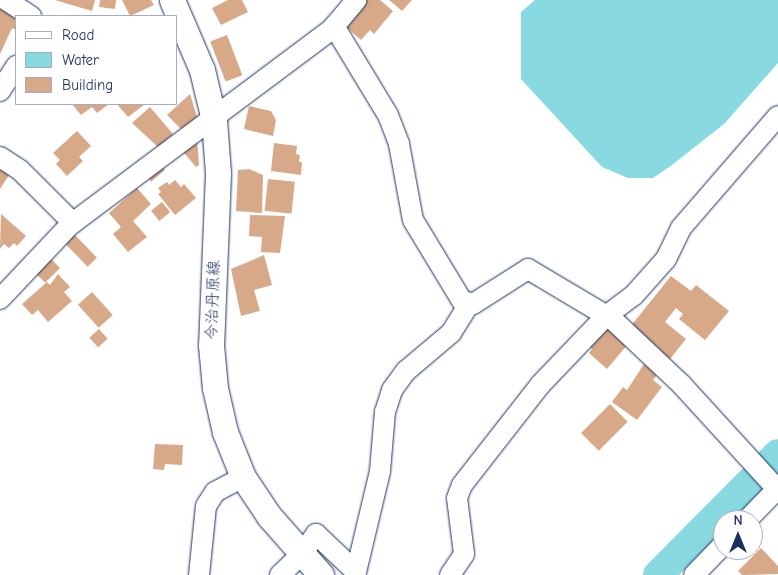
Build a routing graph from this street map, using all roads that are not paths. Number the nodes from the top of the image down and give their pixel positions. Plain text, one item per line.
1 (6, 0) edge
2 (172, 0) edge
3 (356, 0) edge
4 (29, 15) edge
5 (334, 26) junction
6 (15, 68) edge
7 (0, 91) edge
8 (778, 116) edge
9 (214, 120) junction
10 (0, 157) edge
11 (73, 223) junction
12 (0, 299) edge
13 (470, 303) junction
14 (606, 316) junction
15 (243, 477) junction
16 (774, 486) edge
17 (755, 510) edge
18 (301, 555) junction
19 (713, 555) edge
20 (283, 574) edge
21 (358, 574) edge
22 (199, 575) edge
23 (322, 575) edge
24 (450, 575) edge
25 (694, 575) edge

1 - 4 street
2 - 9 main road, 今治丹原線
3 - 5 street
5 - 9 street
5 - 13 street
6 - 7 street
8 - 14 street
9 - 11 street
9 - 15 main road, 今治丹原線
10 - 11 street
11 - 12 street
13 - 14 street
13 - 21 street
14 - 16 street
14 - 24 street
15 - 18 main road, 今治丹原線
15 - 22 street
16 - 17 street
18 - 20 street
18 - 21 street
18 - 23 main road, 今治丹原線
19 - 25 street

